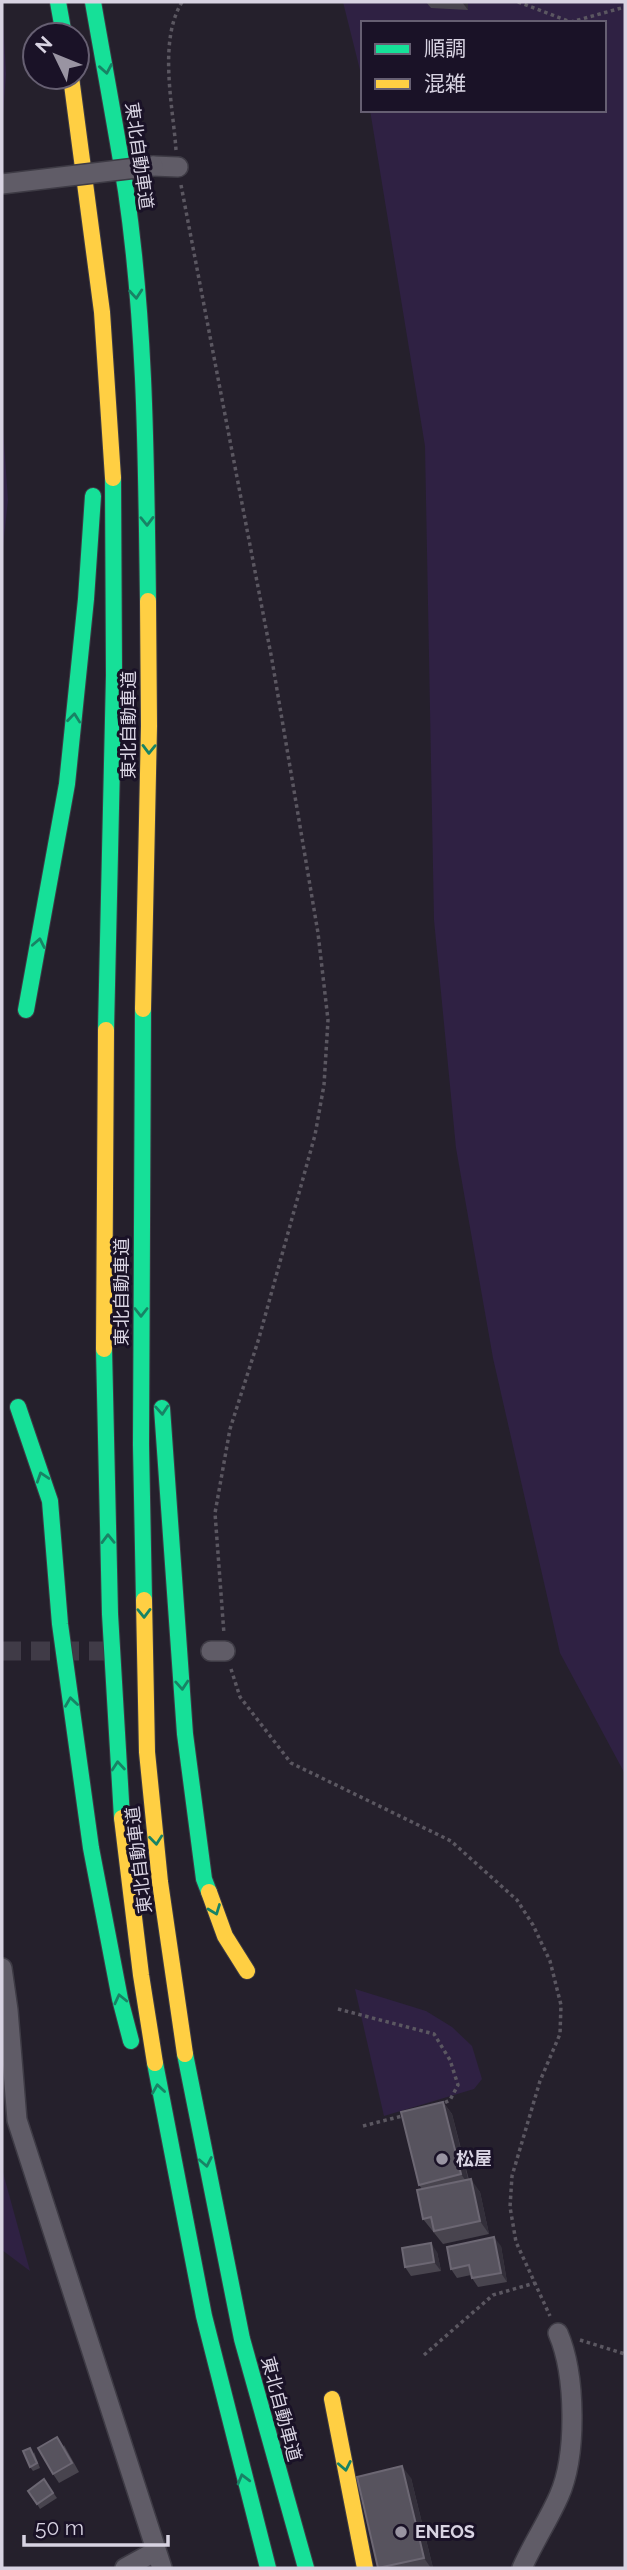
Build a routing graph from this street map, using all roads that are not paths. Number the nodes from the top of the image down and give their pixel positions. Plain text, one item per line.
1 (58, 2) edge
2 (93, 2) edge
3 (61, 21) edge
4 (73, 91) edge
5 (178, 167) road end
6 (2, 184) edge
7 (104, 330) junction
8 (26, 1010) dead end
9 (141, 1097) junction
10 (158, 1346) dead end
11 (161, 1388) dead end
12 (18, 1407) dead end
13 (2, 1968) edge
14 (247, 1971) dead end
15 (134, 2053) dead end
16 (144, 2093) dead end
17 (558, 2333) road end
18 (210, 2350) junction
19 (332, 2399) dead end
20 (159, 2560) edge
21 (125, 2568) edge
22 (268, 2568) edge
23 (306, 2568) edge
24 (365, 2568) edge
25 (522, 2568) edge

1 - 3 highway
2 -> 9 highway, 東北自動車道
4 - 7 highway, 東北自動車道
5 - 6 street, bridge
8 -> 7 highway
18 -> 7 highway, 東北自動車道
9 - 10 highway
9 -> 23 highway, 東北自動車道
11 -> 14 highway
15 -> 12 highway
13 - 20 street
16 - 18 highway
17 - 25 street
22 -> 18 highway, 東北自動車道
19 -> 24 highway
20 - 21 street

